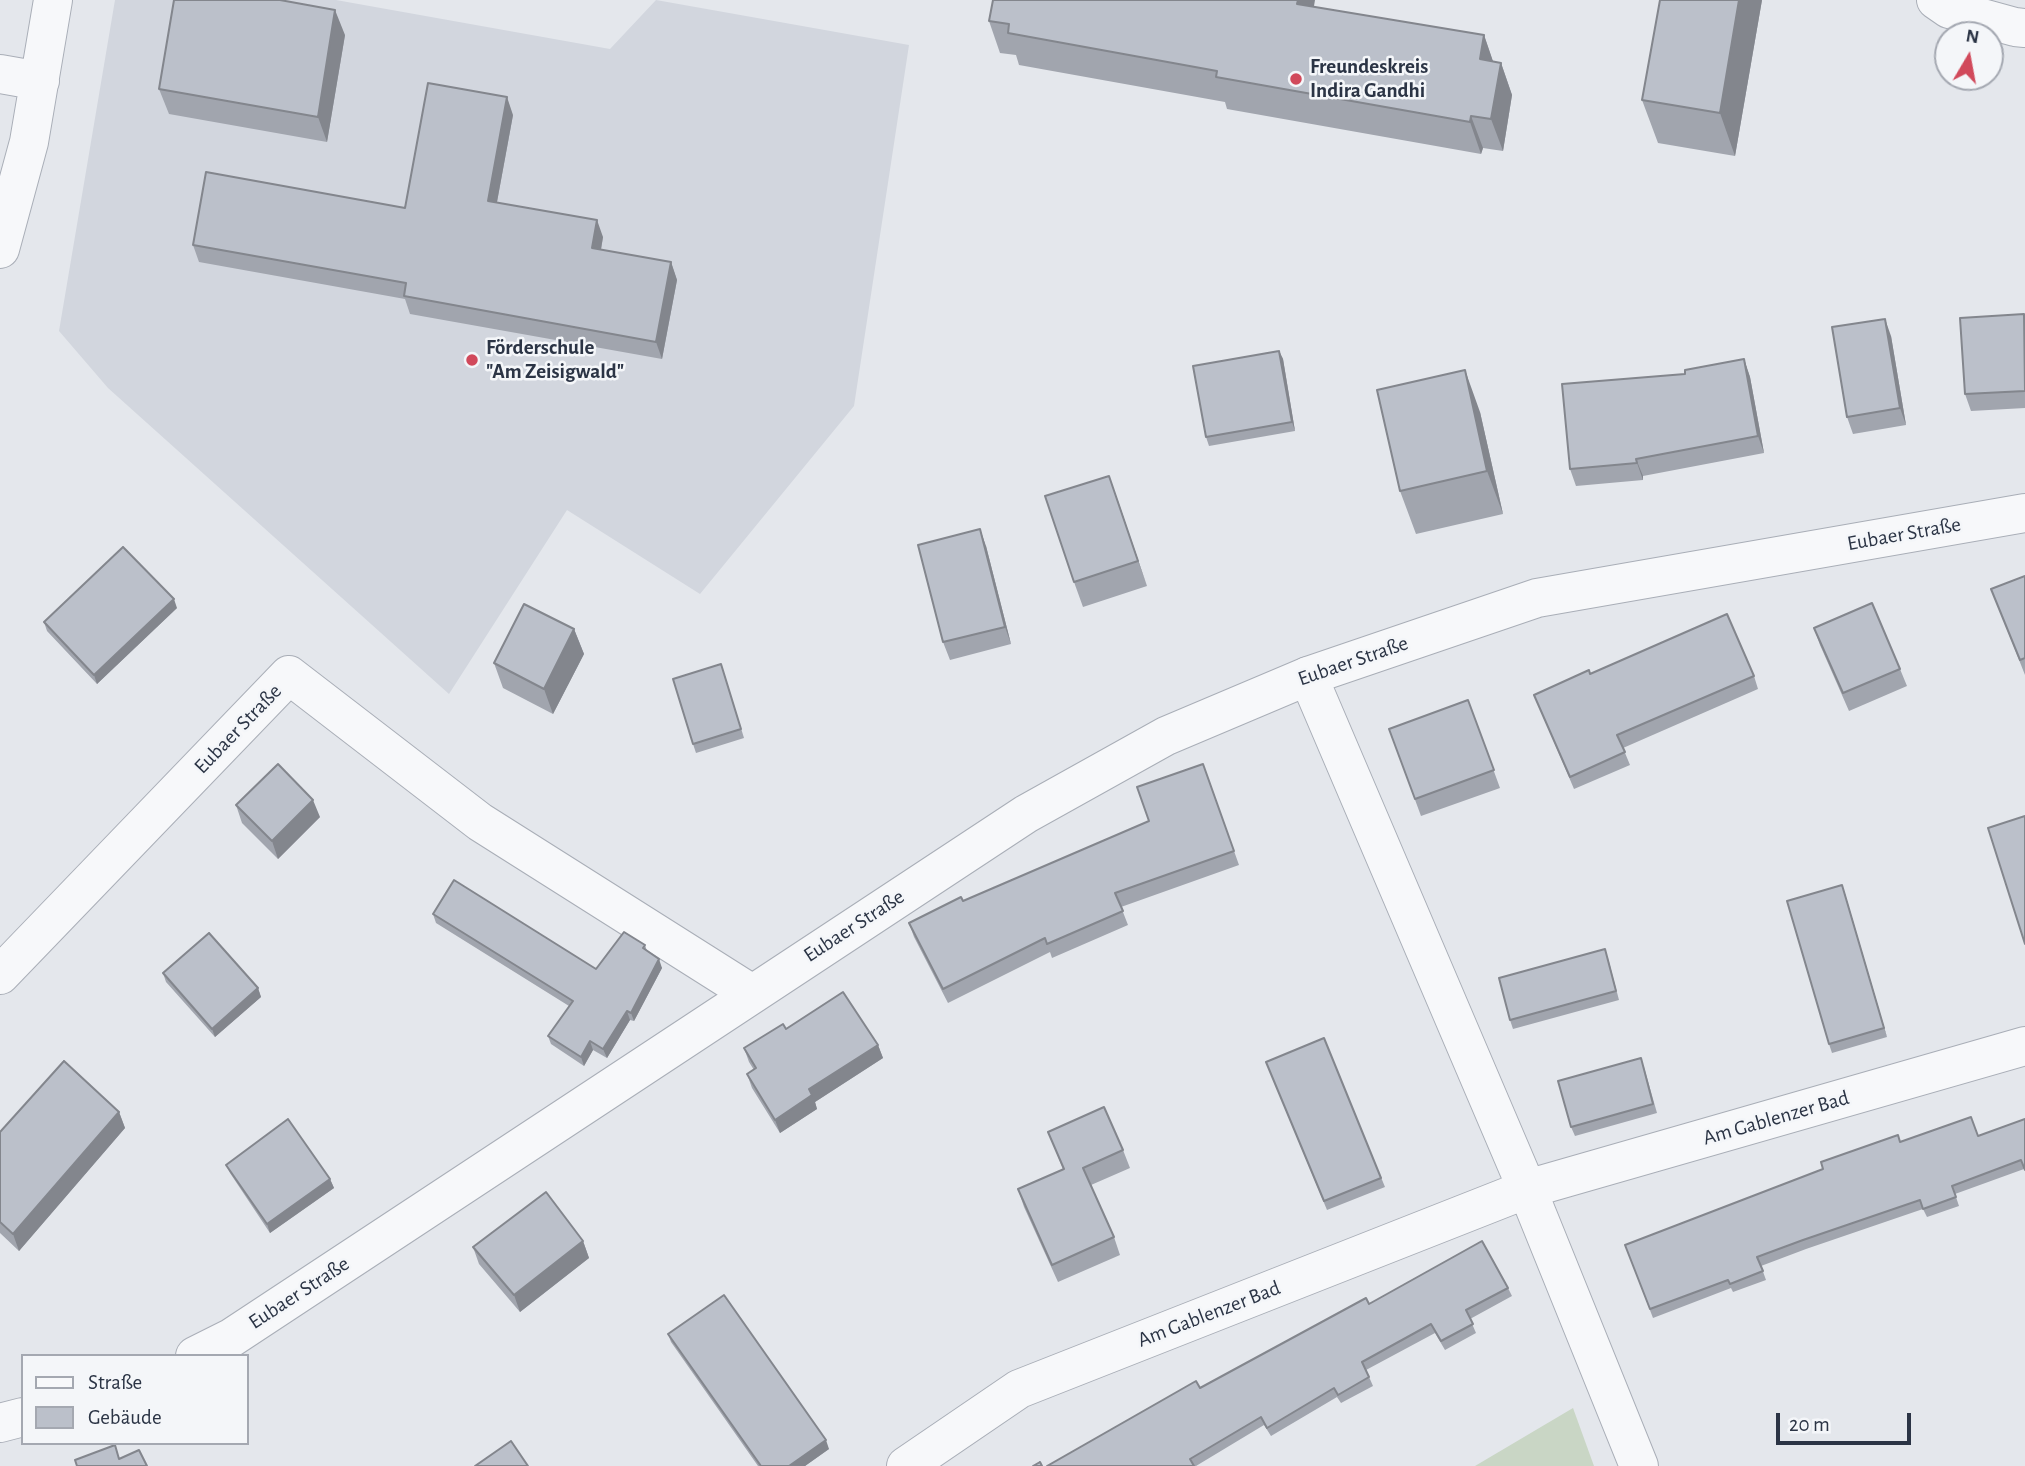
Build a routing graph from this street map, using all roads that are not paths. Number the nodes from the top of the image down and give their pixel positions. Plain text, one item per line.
1 (53, 0) edge
2 (1936, 0) edge
3 (2025, 28) edge
4 (0, 74) edge
5 (40, 81) junction
6 (0, 249) edge
7 (2025, 513) edge
8 (1308, 676) junction
9 (0, 975) edge
10 (752, 993) junction
11 (2025, 1046) edge
12 (1527, 1189) junction
13 (199, 1354) edge
14 (21, 1418) edge
15 (0, 1423) edge
16 (906, 1466) edge
17 (1639, 1466) edge

1 - 5 street
2 - 3 street
4 - 5 street
5 - 6 street
7 - 8 street, Eubaer Straße
8 - 10 street, Eubaer Straße
8 - 12 street
9 - 10 street, Eubaer Straße
10 - 13 street, Eubaer Straße
11 - 12 street, Am Gablenzer Bad
12 - 16 street, Am Gablenzer Bad
12 - 17 street
14 - 15 street

